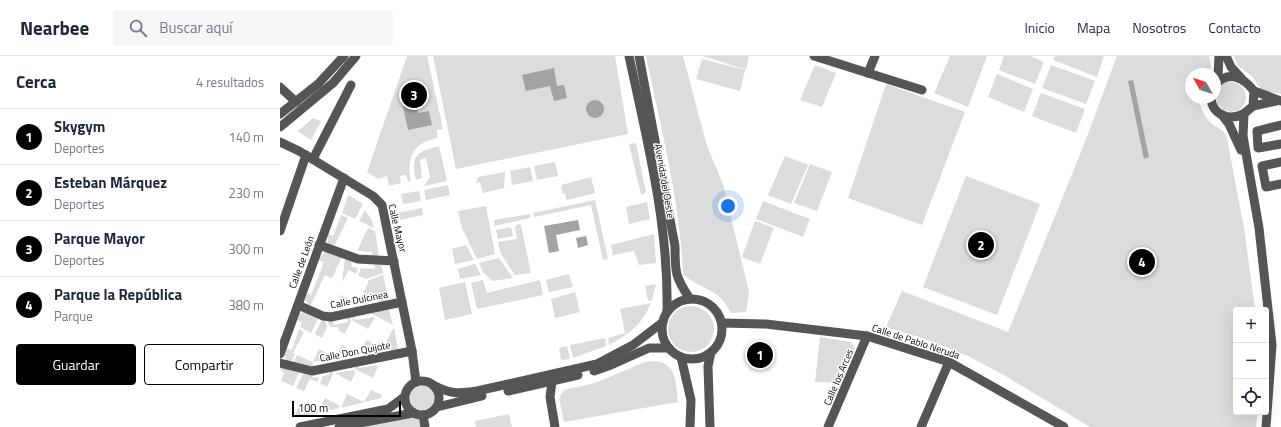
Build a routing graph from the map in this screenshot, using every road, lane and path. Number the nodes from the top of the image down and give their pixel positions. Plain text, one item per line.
1 (356, 56) edge
2 (629, 56) edge
3 (639, 56) edge
4 (814, 56) edge
5 (875, 56) edge
6 (1219, 56) edge
7 (1226, 56) edge
8 (340, 57) edge
9 (1218, 68) edge
10 (868, 73) junction
11 (1243, 80) junction
12 (1221, 81) edge
13 (351, 85) dead end
14 (280, 86) edge
15 (922, 90) dead end
16 (1254, 91) junction
17 (1279, 101) edge
18 (296, 102) junction
19 (1212, 104) edge
20 (1253, 106) junction
21 (280, 114) edge
22 (1244, 114) junction
23 (1222, 115) junction
24 (1281, 125) edge
25 (280, 127) edge
26 (280, 142) edge
27 (1281, 144) edge
28 (1258, 148) junction
29 (309, 157) junction
30 (1246, 161) junction
31 (1281, 162) edge
32 (1262, 166) junction
33 (344, 178) junction
34 (1281, 184) edge
35 (280, 231) edge
36 (320, 245) junction
37 (394, 261) junction
38 (690, 298) junction
39 (402, 302) junction
40 (298, 305) junction
41 (667, 312) junction
42 (662, 322) junction
43 (722, 323) junction
44 (868, 336) junction
45 (669, 348) junction
46 (412, 351) junction
47 (711, 352) junction
48 (280, 354) edge
49 (681, 357) junction
50 (949, 362) junction
51 (280, 363) edge
52 (416, 382) junction
53 (552, 382) junction
54 (430, 383) junction
55 (404, 397) junction
56 (437, 407) junction
57 (413, 413) junction
58 (423, 415) junction
59 (1058, 425) edge
60 (300, 427) edge
61 (338, 427) edge
62 (425, 427) edge
63 (555, 427) edge
64 (690, 427) edge
65 (710, 427) edge
66 (828, 427) edge
67 (921, 427) edge
68 (1266, 427) edge

1 - 25 street
2 - 41 street, Avenida del Oeste
3 - 38 street, Avenida del Oeste
4 - 10 street
5 - 10 street
6 - 9 street
7 - 11 street
8 - 18 street
10 - 15 street
11 - 12 street
11 - 16 street
13 - 29 street
14 - 18 street
16 - 17 street
16 - 20 street
17 - 20 street
18 - 21 street
19 - 23 street
20 - 22 street
22 - 23 street
22 - 30 street
23 - 30 street
24 - 28 street
26 - 29 street, Calle Mayor
27 - 28 street
28 - 32 street
29 - 33 street, Calle Mayor
29 - 35 street
30 - 68 street
31 - 32 street
32 - 34 street
33 - 36 street, Calle de León
33 - 37 street, Calle Mayor
36 - 37 street
36 - 40 street, Calle de León
37 - 39 street, Calle Mayor
38 - 41 street
38 - 43 street
39 - 40 street, Calle Dulcinea
39 - 46 street, Calle Mayor
40 - 48 street, Calle de León
41 - 42 street
42 - 45 street
42 - 54 street
43 - 44 street, Calle de Pablo Neruda
43 - 47 street
44 - 50 street, Calle de Pablo Neruda
44 - 66 street, Calle los Arces
45 - 49 street
45 - 53 street
46 - 51 street, Calle Don Quijote
46 - 52 street, Calle Mayor
46 - 54 street, Calle Mayor
47 - 49 street
47 - 65 street
49 - 64 street
50 - 59 street, Calle de Pablo Neruda
50 - 67 street
52 - 54 street
52 - 55 street
53 - 56 street
53 - 63 street
54 - 56 street
55 - 57 street
55 - 60 street
56 - 58 street
57 - 58 street
57 - 61 street
58 - 62 street

